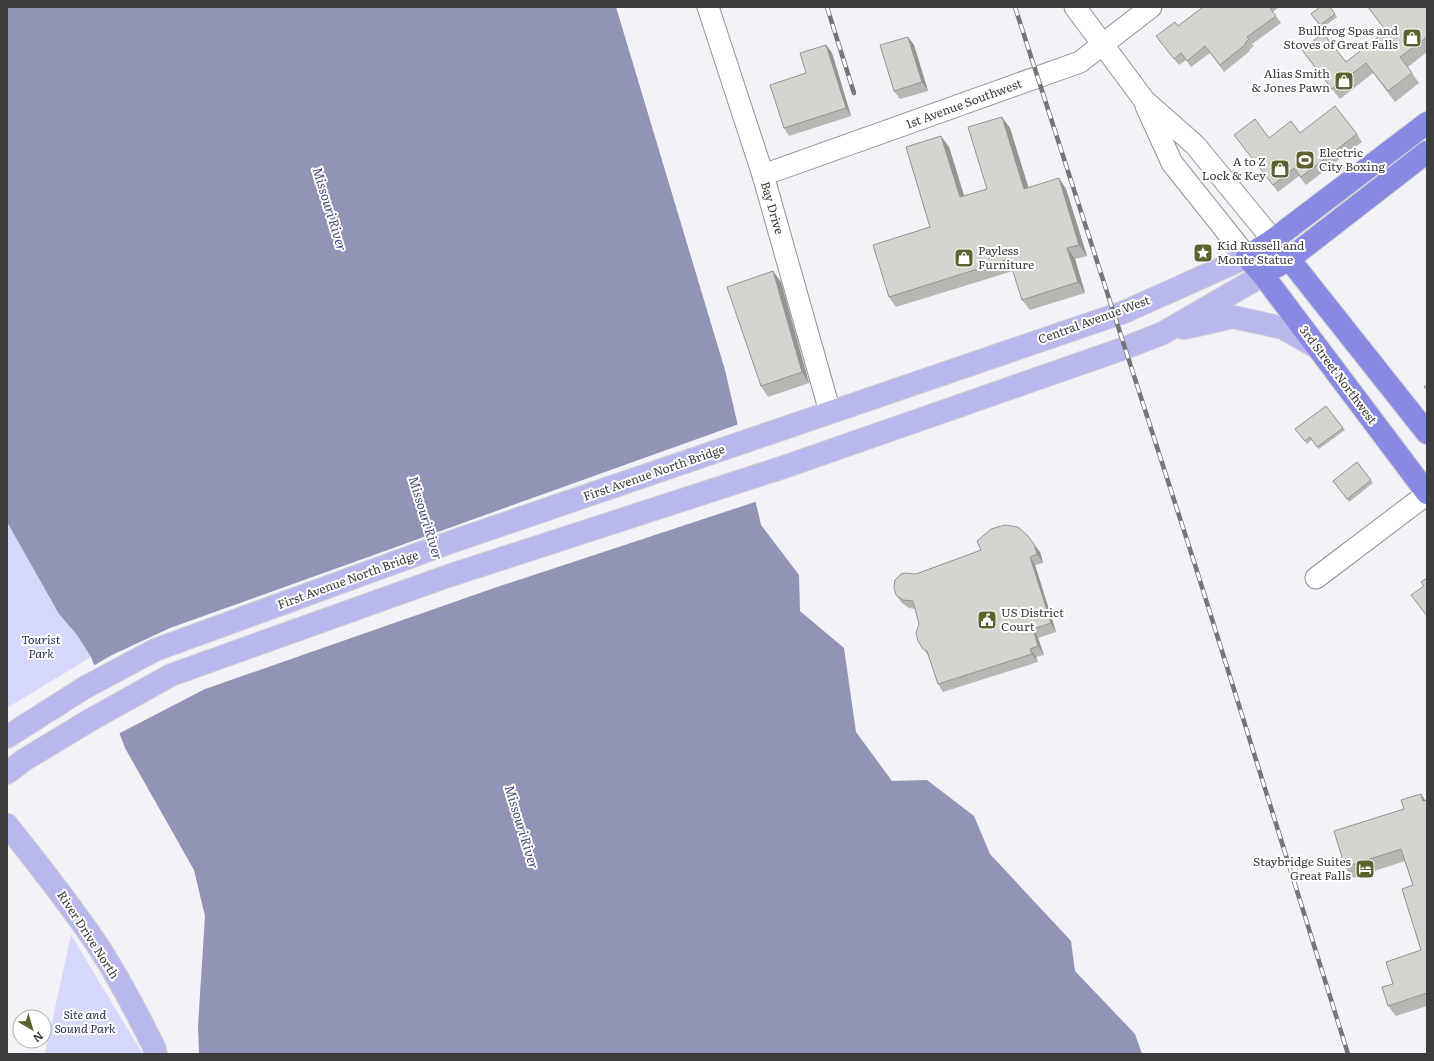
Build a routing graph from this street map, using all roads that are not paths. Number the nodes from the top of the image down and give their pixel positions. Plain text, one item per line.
1 (708, 7) edge
2 (1075, 7) edge
3 (1151, 7) edge
4 (1102, 45) junction
5 (1144, 100) junction
6 (1427, 123) edge
7 (1427, 152) edge
8 (763, 175) junction
9 (1273, 240) junction
10 (1248, 258) junction
11 (1289, 258) junction
12 (1263, 275) junction
13 (1163, 333) junction
14 (1318, 348) junction
15 (830, 412) junction
16 (771, 433) joint
17 (1427, 433) edge
18 (1427, 493) edge
19 (1316, 578) dead end
20 (8, 737) edge
21 (7, 773) edge
22 (7, 825) edge
23 (156, 1054) edge

1 - 8 street, Bay Drive
2 - 4 street
3 - 4 street, 1st Avenue Southwest
4 - 5 street
4 - 8 street, 1st Avenue Southwest
5 - 9 street
5 - 10 street
6 - 9 highway, Central Avenue West
7 - 11 highway
8 - 15 street, Bay Drive
9 - 10 highway, Central Avenue West
9 - 11 highway
10 - 12 highway, 3rd Street Northwest
10 - 15 main road, Central Avenue West
11 - 12 highway
11 - 17 highway
12 - 13 main road
12 - 14 highway, 3rd Street Northwest
13 - 14 main road
13 - 21 main road
14 - 18 highway, 3rd Street Northwest
15 - 16 main road, Central Avenue West
16 - 20 main road, First Avenue North Bridge
18 - 19 street
22 - 23 main road, River Drive North

